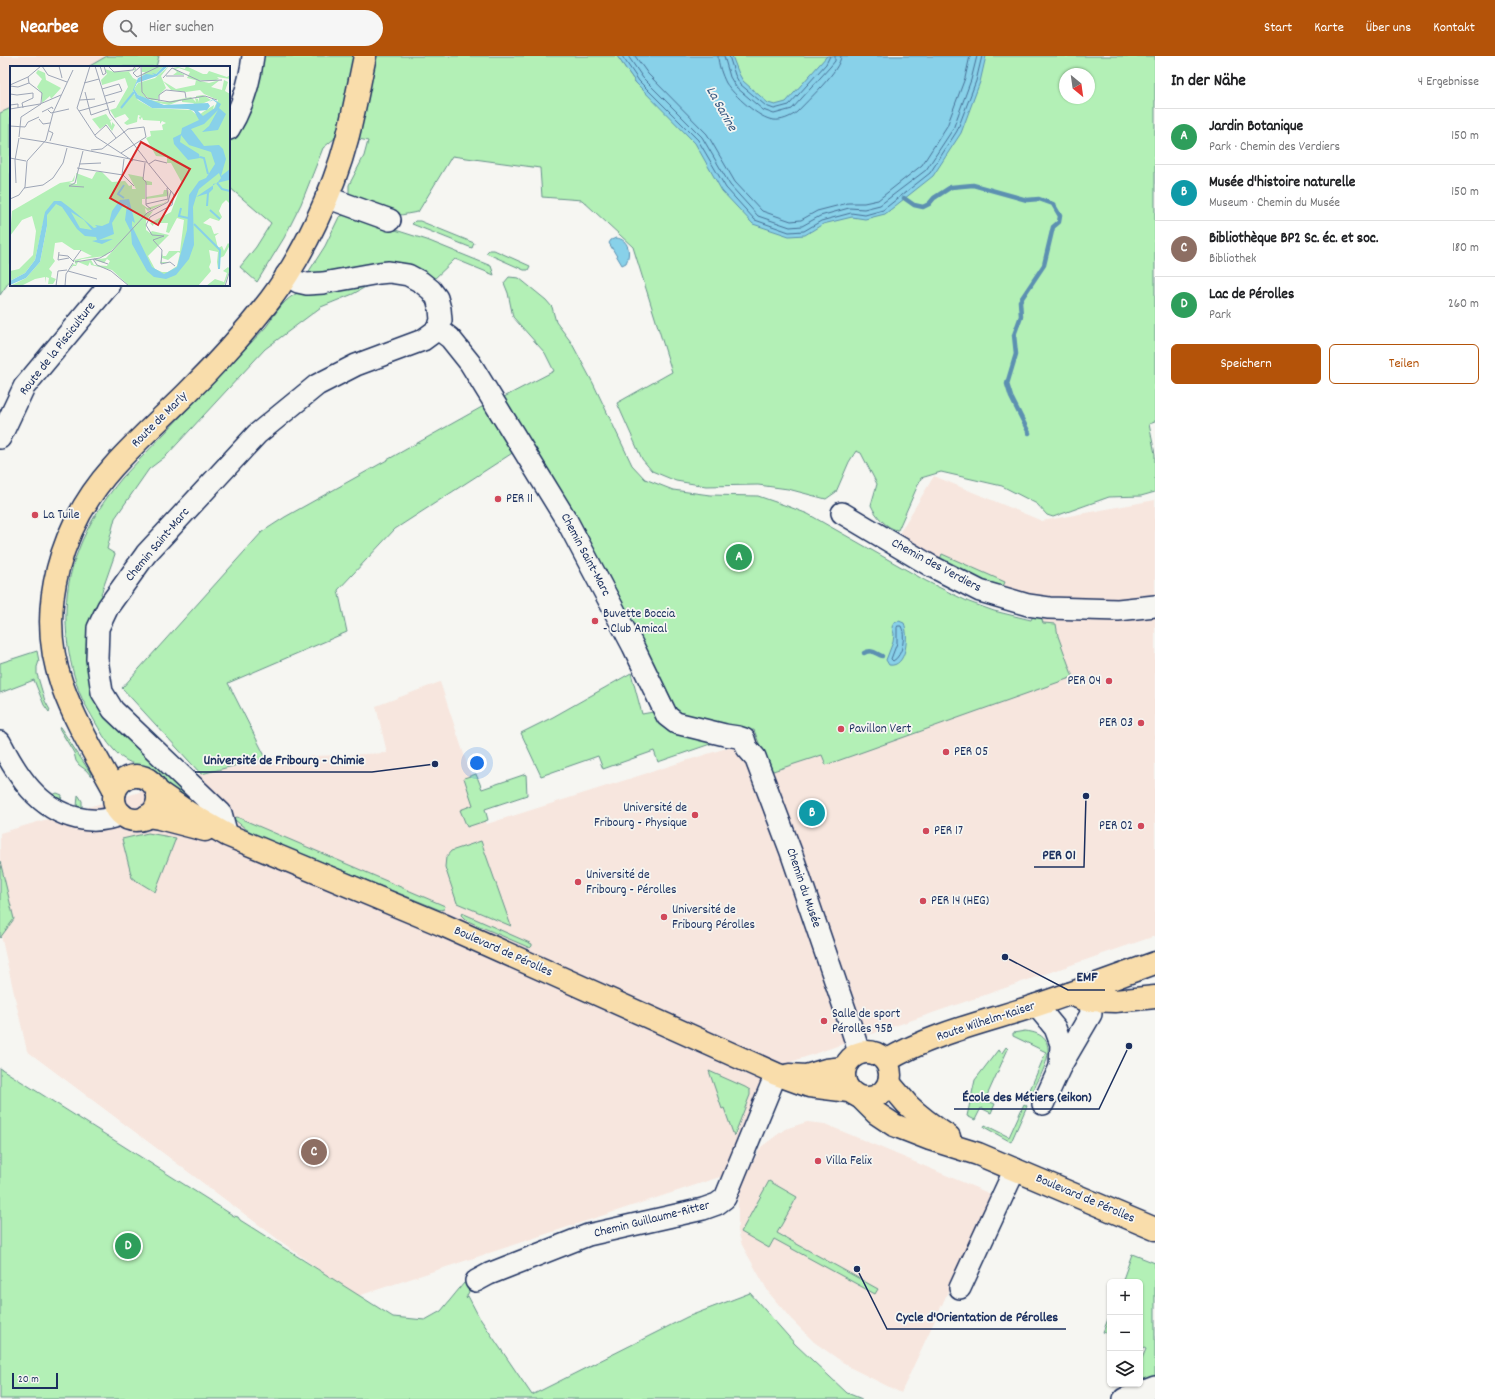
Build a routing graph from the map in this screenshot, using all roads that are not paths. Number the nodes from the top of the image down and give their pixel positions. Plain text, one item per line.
1 (253, 56) edge
2 (365, 56) edge
3 (230, 127) edge
4 (326, 197) junction
5 (390, 220) dead end
6 (286, 275) junction
7 (108, 286) edge
8 (438, 329) junction
9 (0, 438) edge
10 (842, 513) dead end
11 (1155, 606) edge
12 (79, 722) junction
13 (0, 742) edge
14 (747, 748) junction
15 (725, 750) dead end
16 (134, 776) junction
17 (116, 791) junction
18 (157, 791) junction
19 (122, 814) junction
20 (147, 816) junction
21 (228, 835) junction
22 (1155, 963) edge
23 (1115, 977) junction
24 (1155, 984) edge
25 (1083, 994) junction
26 (1155, 997) edge
27 (1036, 1005) junction
28 (859, 1052) junction
29 (886, 1061) junction
30 (1060, 1067) junction
31 (844, 1068) junction
32 (776, 1074) junction
33 (889, 1083) junction
34 (855, 1094) junction
35 (1043, 1104) dead end
36 (978, 1154) junction
37 (1015, 1169) junction
38 (1155, 1229) edge
39 (476, 1281) dead end
40 (960, 1288) dead end
41 (1155, 1387) edge
42 (1124, 1399) edge

1 - 3 street
2 - 4 main road, Route de Marly
4 - 5 street
4 - 6 main road, Route de Marly
6 - 8 street
6 - 12 main road, Route de Marly
7 - 9 street, Route de la Pisciculture
8 - 14 street, Chemin Saint-Marc
8 - 21 street, Chemin Saint-Marc
10 - 11 street, Chemin des Verdiers
12 - 16 main road, Route de Marly
12 - 17 main road, Route de Marly
13 - 19 street
14 - 15 street
14 - 28 street, Chemin du Musée
16 - 17 main road
16 - 18 main road
17 - 19 main road
18 - 20 main road
18 - 21 main road
19 - 20 main road
20 - 21 main road
21 - 32 main road, Boulevard de Pérolles
22 - 23 main road, Route Wilhelm-Kaiser
23 - 24 main road
23 - 25 main road, Route Wilhelm-Kaiser
25 - 26 main road
25 - 27 main road, Route Wilhelm-Kaiser
25 - 30 street
27 - 29 main road, Route Wilhelm-Kaiser
27 - 30 street
28 - 29 main road
28 - 31 main road
29 - 33 main road
30 - 35 street
31 - 32 main road
31 - 34 main road, Boulevard de Pérolles
32 - 34 main road, Boulevard de Pérolles
32 - 39 street, Chemin Guillaume-Ritter
33 - 34 main road
33 - 36 main road, Boulevard de Pérolles
34 - 36 main road, Boulevard de Pérolles
36 - 37 main road, Boulevard de Pérolles
37 - 38 main road, Boulevard de Pérolles
37 - 40 street
41 - 42 street

